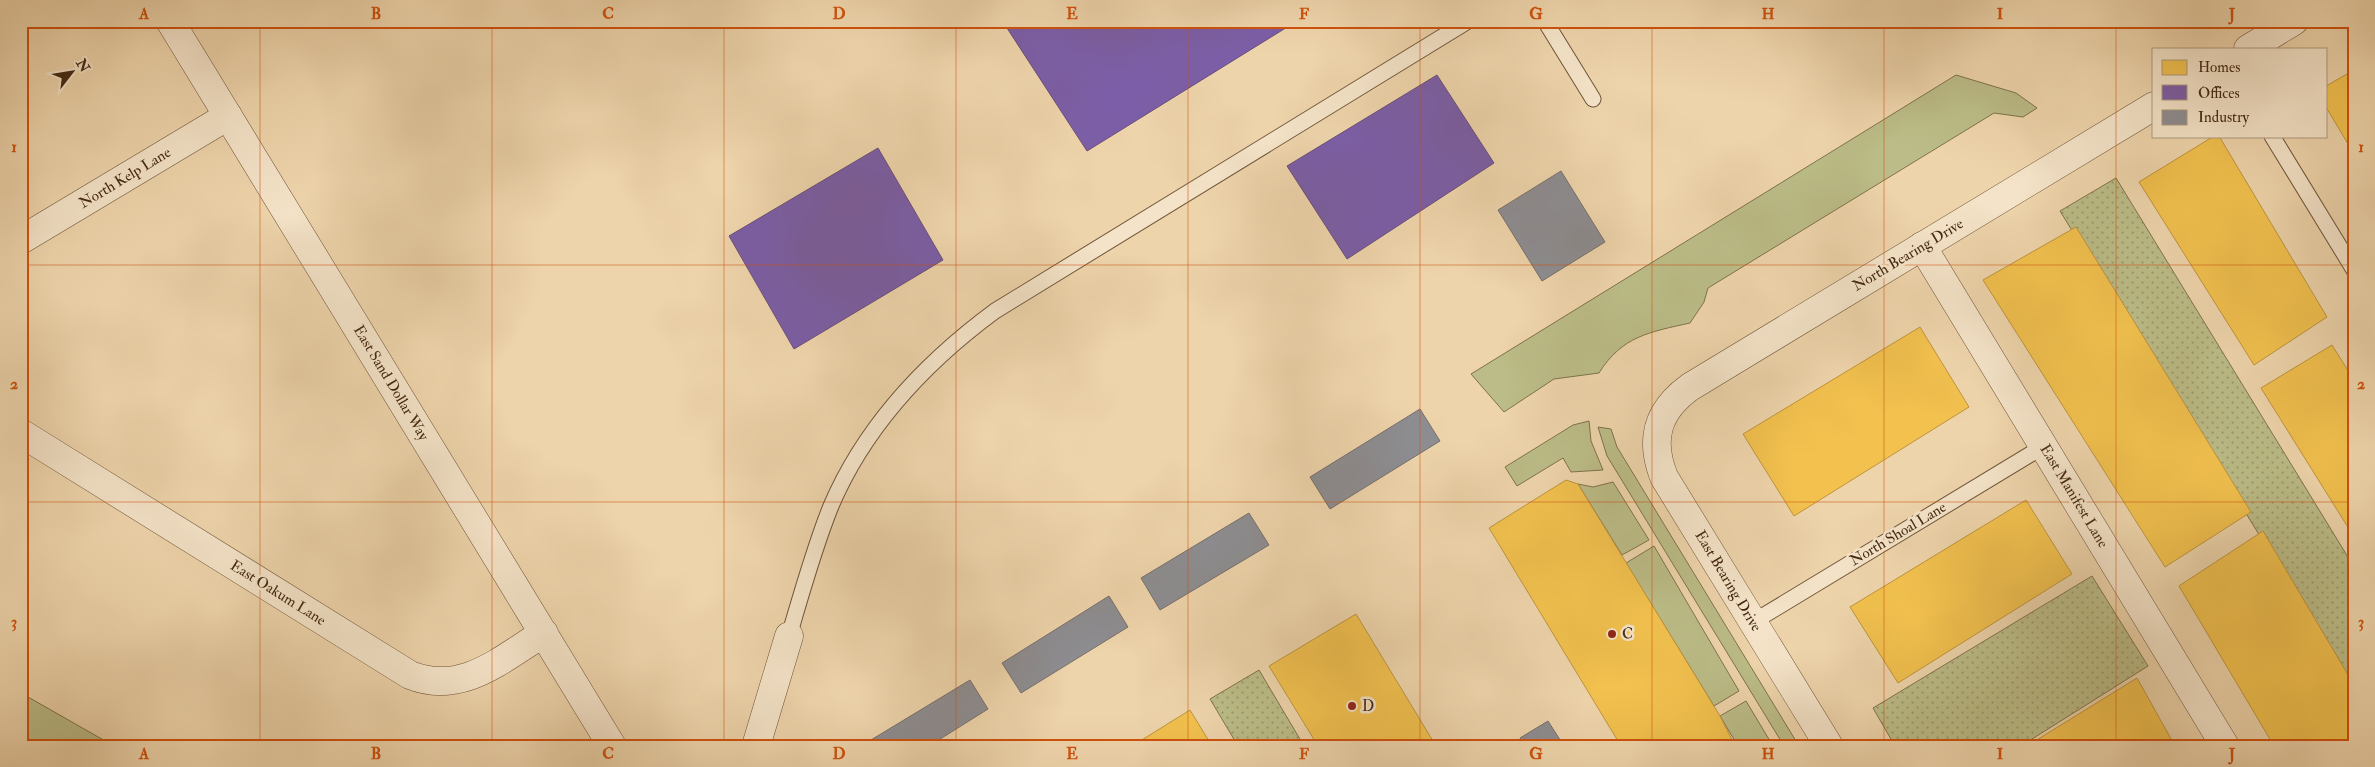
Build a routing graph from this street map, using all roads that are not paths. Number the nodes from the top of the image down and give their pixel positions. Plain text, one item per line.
1 (170, 21) edge
2 (1468, 21) edge
3 (1545, 21) edge
4 (2294, 21) edge
5 (2250, 48) edge
6 (1593, 99) dead end
7 (2152, 107) edge
8 (228, 116) junction
9 (2273, 138) edge
10 (21, 240) edge
11 (1922, 246) junction
12 (2354, 270) edge
13 (1667, 409) joint
14 (21, 433) edge
15 (2044, 446) junction
16 (1753, 622) junction
17 (544, 633) junction
18 (789, 636) joint
19 (612, 746) edge
20 (756, 746) edge
21 (1829, 746) edge
22 (2225, 746) edge

1 - 8 street, East Sand Dollar Way
2 - 18 lane
3 - 6 lane
4 - 5 street
7 - 11 street, North Bearing Drive
8 - 10 street, North Kelp Lane
8 - 17 street, East Sand Dollar Way
9 - 12 lane
11 - 13 street, North Bearing Drive
11 - 15 street, East Manifest Lane
13 - 16 street, East Bearing Drive
14 - 17 street, East Oakum Lane
15 - 16 lane, North Shoal Lane
15 - 22 street, East Manifest Lane
16 - 21 street, East Bearing Drive
17 - 19 street, East Sand Dollar Way
18 - 20 street

